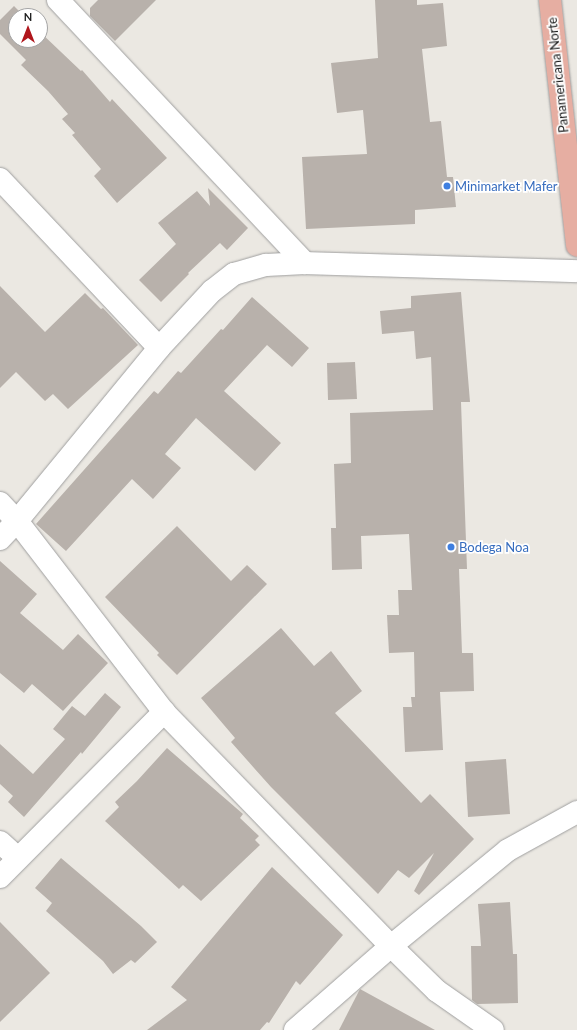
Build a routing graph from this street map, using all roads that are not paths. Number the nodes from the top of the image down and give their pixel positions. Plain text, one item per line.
1 (58, 0) edge
2 (550, 0) edge
3 (0, 179) edge
4 (576, 224) edge
5 (577, 246) edge
6 (305, 263) junction
7 (577, 270) edge
8 (159, 348) junction
9 (0, 503) edge
10 (17, 521) junction
11 (0, 539) edge
12 (164, 712) junction
13 (577, 812) edge
14 (0, 842) edge
15 (18, 858) junction
16 (0, 877) edge
17 (391, 946) junction
18 (295, 1030) edge
19 (493, 1030) edge

1 - 6 street
2 - 4 highway, Panamericana Norte
3 - 8 street
4 - 5 highway, Panamericana Norte
6 - 7 street
6 - 8 street
8 - 10 street
9 - 10 street
10 - 11 street
10 - 12 street
12 - 15 street
12 - 17 street
13 - 17 street
14 - 15 street
15 - 16 street
17 - 18 street
17 - 19 street

